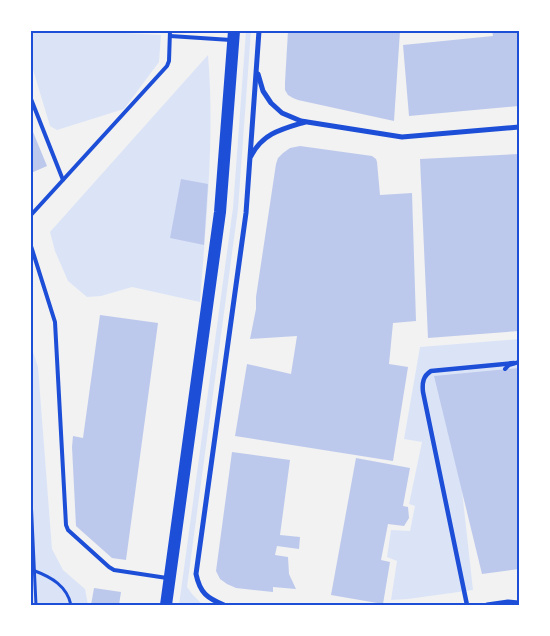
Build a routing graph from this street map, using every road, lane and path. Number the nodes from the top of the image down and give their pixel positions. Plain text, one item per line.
1 (259, 31) edge
2 (170, 34) edge
3 (233, 36) edge
4 (257, 61) junction
5 (31, 99) edge
6 (306, 122) junction
7 (519, 127) edge
8 (249, 167) junction
9 (63, 180) junction
10 (31, 215) edge
11 (31, 246) edge
12 (516, 363) edge
13 (505, 369) dead end
14 (31, 498) edge
15 (35, 571) junction
16 (170, 579) junction
17 (519, 601) edge
18 (36, 605) edge
19 (71, 605) edge
20 (166, 605) edge
21 (224, 605) edge
22 (466, 605) edge
23 (487, 605) edge

1 - 4 street
2 - 3 lane
2 - 9 lane
3 - 16 main road
4 - 6 street
4 - 8 street
5 - 9 lane
6 - 7 street
6 - 8 street
8 - 21 street
9 - 10 lane
11 - 16 lane
12 - 13 lane
12 - 22 street
14 - 15 path
15 - 18 path
15 - 19 path
16 - 20 main road
17 - 23 street

